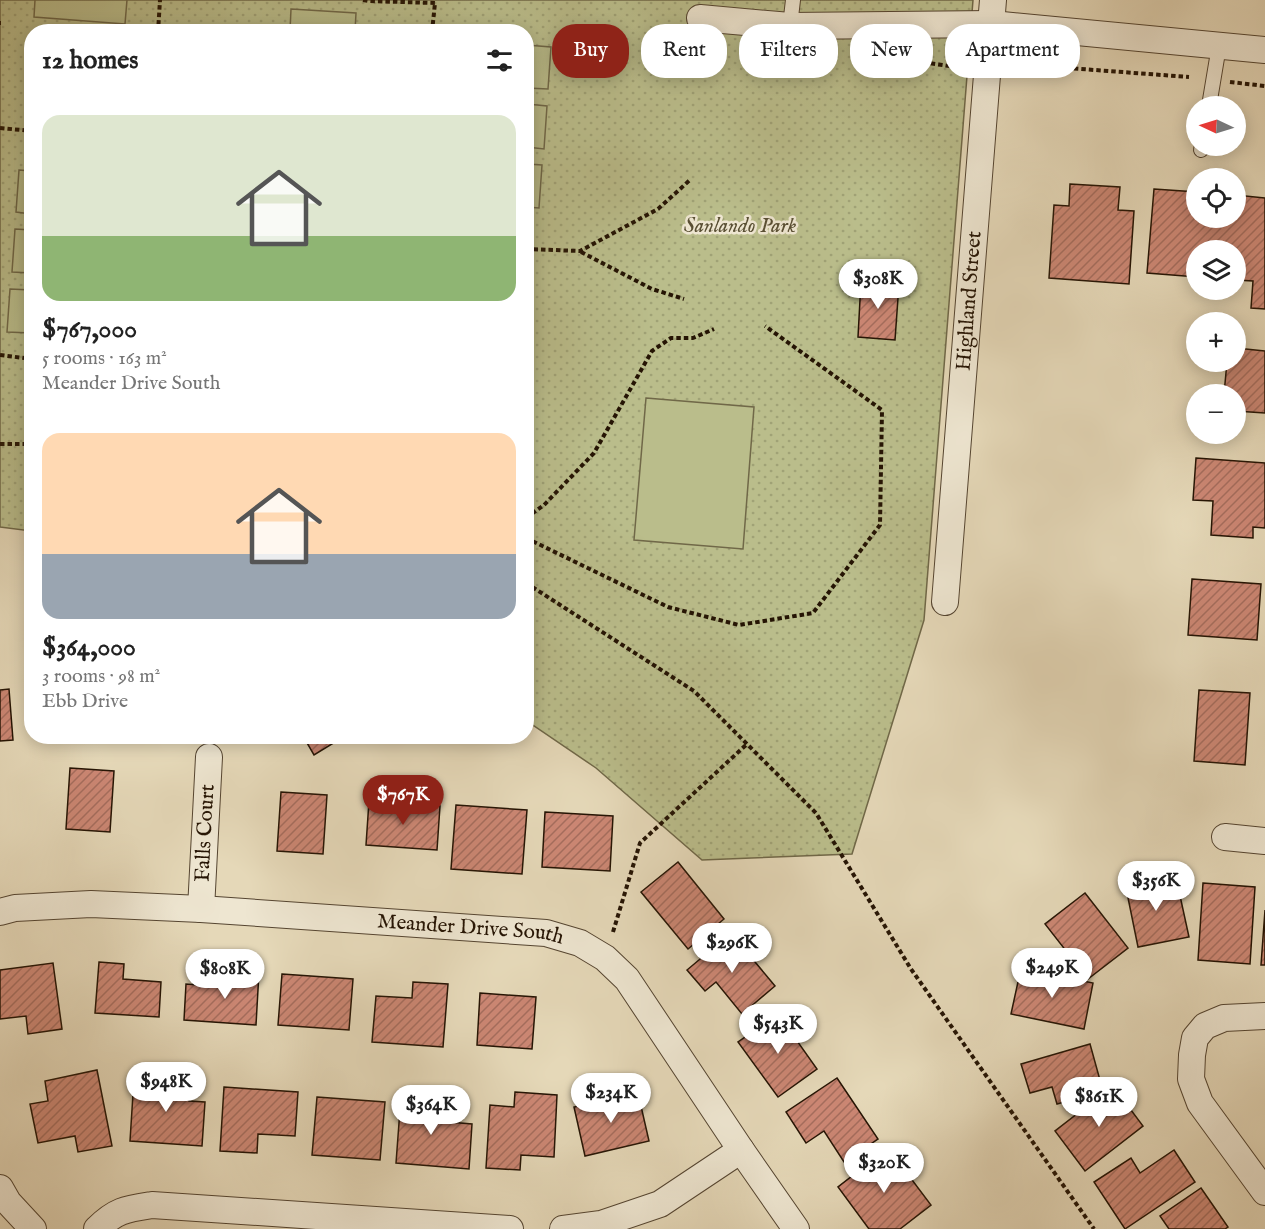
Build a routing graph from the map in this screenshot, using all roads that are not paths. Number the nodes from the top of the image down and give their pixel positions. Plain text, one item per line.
1 (793, 0) edge
2 (992, 12) edge
3 (700, 14) dead end
4 (774, 24) edge
5 (789, 24) edge
6 (818, 24) edge
7 (1219, 46) junction
8 (1265, 51) edge
9 (1211, 96) edge
10 (945, 602) dead end
11 (209, 757) dead end
12 (1225, 837) dead end
13 (1265, 841) edge
14 (201, 909) junction
15 (0, 912) edge
16 (1265, 1016) edge
17 (741, 1150) junction
18 (0, 1188) edge
19 (1265, 1192) edge
20 (33, 1229) edge
21 (97, 1229) edge
22 (510, 1229) edge
23 (563, 1229) edge
24 (796, 1229) edge

1 - 5 lane
2 - 6 street
2 - 7 street
2 - 10 street, Highland Street
3 - 4 street
7 - 8 street
7 - 9 lane
11 - 14 street, Falls Court
12 - 13 street
14 - 15 street, Meander Drive South
14 - 17 street, Meander Drive South
16 - 19 street
17 - 23 street
17 - 24 street, Meander Drive South
18 - 20 street
21 - 22 street

